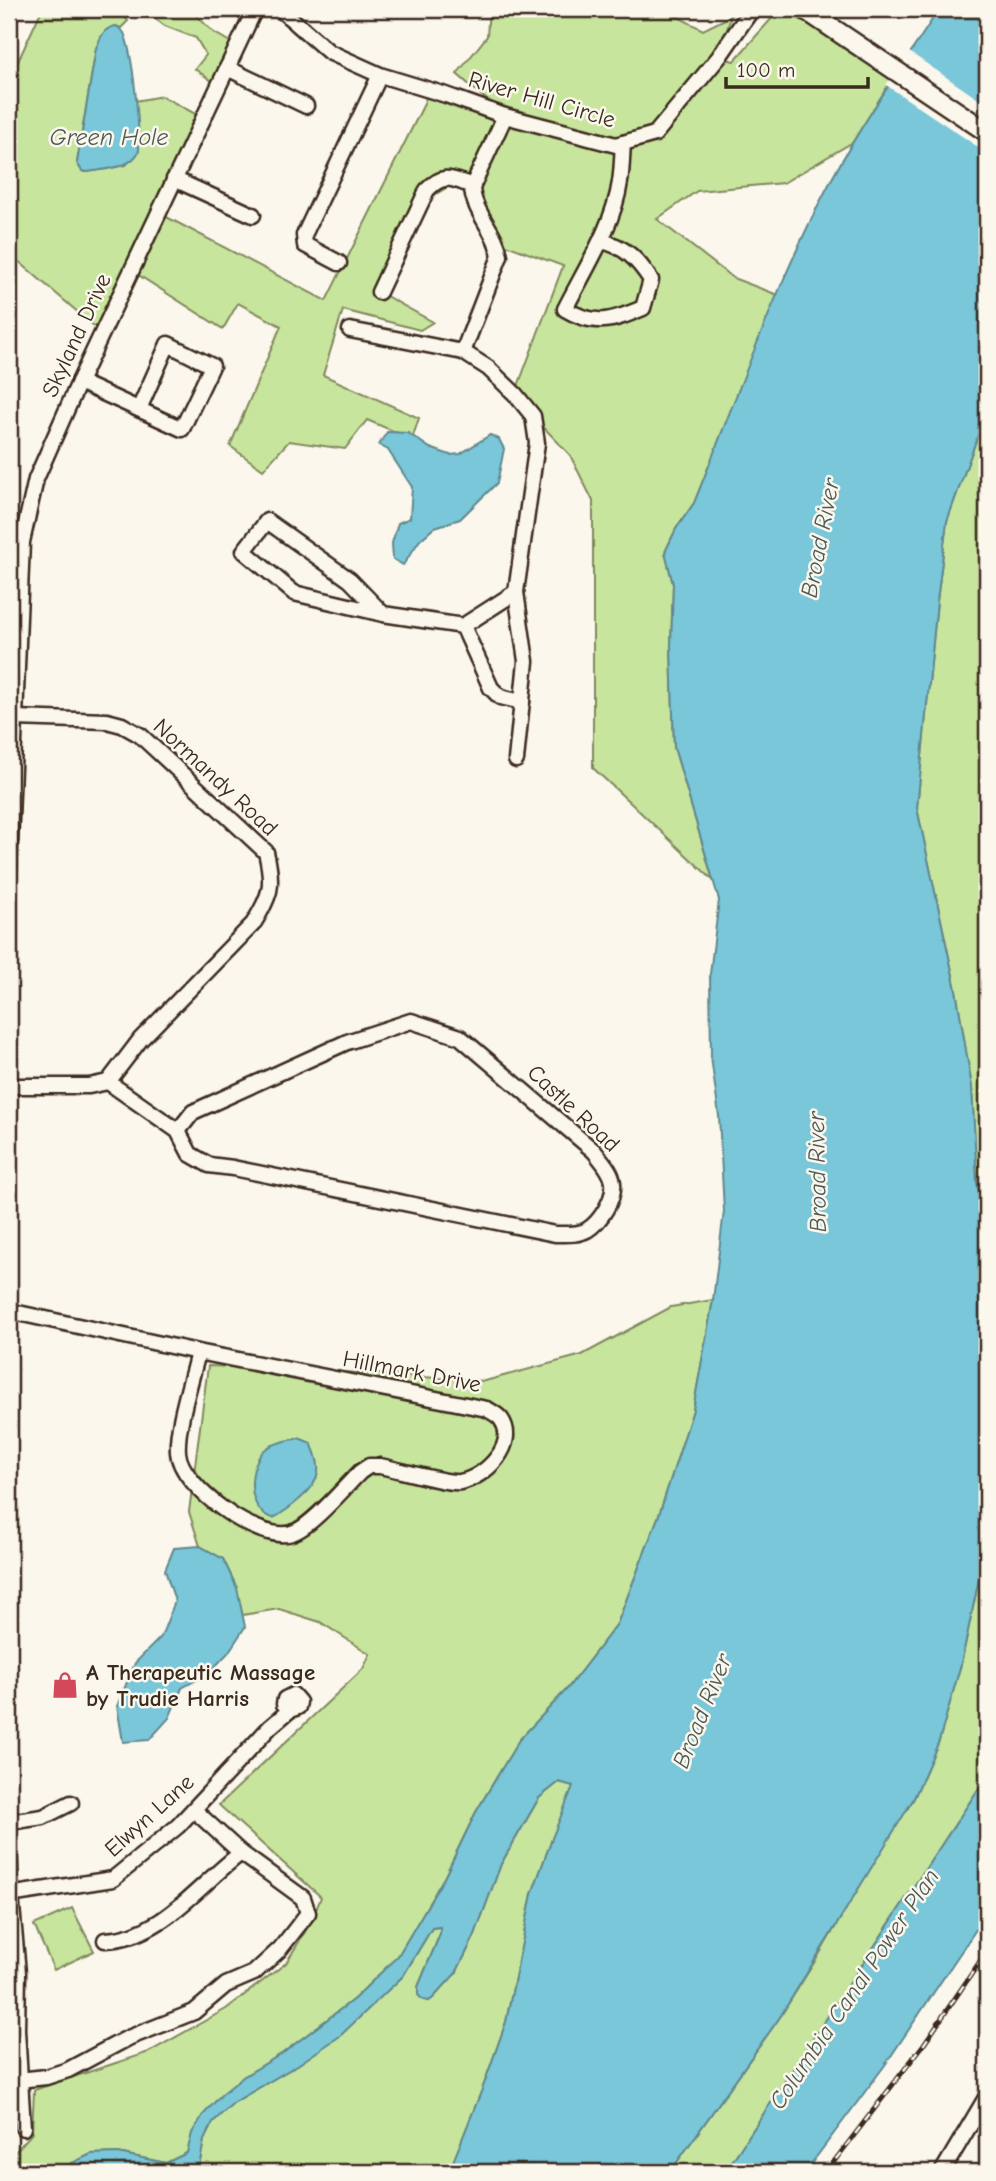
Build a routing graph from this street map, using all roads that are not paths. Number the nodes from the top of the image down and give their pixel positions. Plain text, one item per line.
1 (255, 9) edge
2 (280, 9) edge
3 (752, 9) edge
4 (804, 9) edge
5 (819, 9) edge
6 (829, 26) junction
7 (227, 68) junction
8 (380, 75) junction
9 (306, 106) dead end
10 (505, 116) junction
11 (987, 131) edge
12 (623, 143) junction
13 (174, 179) junction
14 (473, 186) junction
15 (253, 215) dead end
16 (601, 241) junction
17 (339, 263) dead end
18 (379, 292) dead end
19 (350, 330) dead end
20 (463, 352) junction
21 (79, 382) junction
22 (139, 409) junction
23 (516, 592) junction
24 (383, 614) junction
25 (463, 626) junction
26 (522, 702) junction
27 (15, 718) junction
28 (516, 760) dead end
29 (10, 806) edge
30 (9, 869) edge
31 (108, 1082) junction
32 (9, 1086) edge
33 (178, 1131) junction
34 (9, 1311) edge
35 (198, 1352) junction
36 (290, 1710) dead end
37 (71, 1802) dead end
38 (194, 1810) junction
39 (9, 1822) edge
40 (9, 1844) edge
41 (241, 1853) junction
42 (10, 1895) edge
43 (105, 1940) dead end
44 (19, 2080) junction
45 (987, 2096) edge
46 (23, 2128) dead end
47 (942, 2172) edge

1 - 7 street, Skyland Drive
2 - 8 street, River Hill Circle
3 - 12 street, River Hill Circle
4 - 6 main road
5 - 6 main road
6 - 11 main road
7 - 9 street
7 - 13 street, Skyland Drive
8 - 10 street, River Hill Circle
8 - 17 street
10 - 12 street, River Hill Circle
10 - 14 street
12 - 16 street
13 - 15 street
13 - 21 street, Skyland Drive
14 - 18 street
14 - 20 street
16 - 16 street
19 - 20 street
20 - 23 street
21 - 22 street
21 - 27 street, Skyland Drive
22 - 22 street
23 - 25 street
23 - 26 street
24 - 24 street
24 - 25 street
25 - 26 street
26 - 28 street
27 - 29 street, Skyland Drive
27 - 31 street, Normandy Road
29 - 30 street, Skyland Drive
31 - 32 street
31 - 33 street, Castle Road
33 - 33 street, Castle Road
34 - 35 street, Hillmark Drive
35 - 35 street, Hillmark Drive
36 - 38 street, Elwyn Lane
37 - 39 street
38 - 41 street
38 - 42 street, Elwyn Lane
40 - 42 street
41 - 43 street
41 - 44 street
42 - 44 street
44 - 46 street
45 - 47 street

